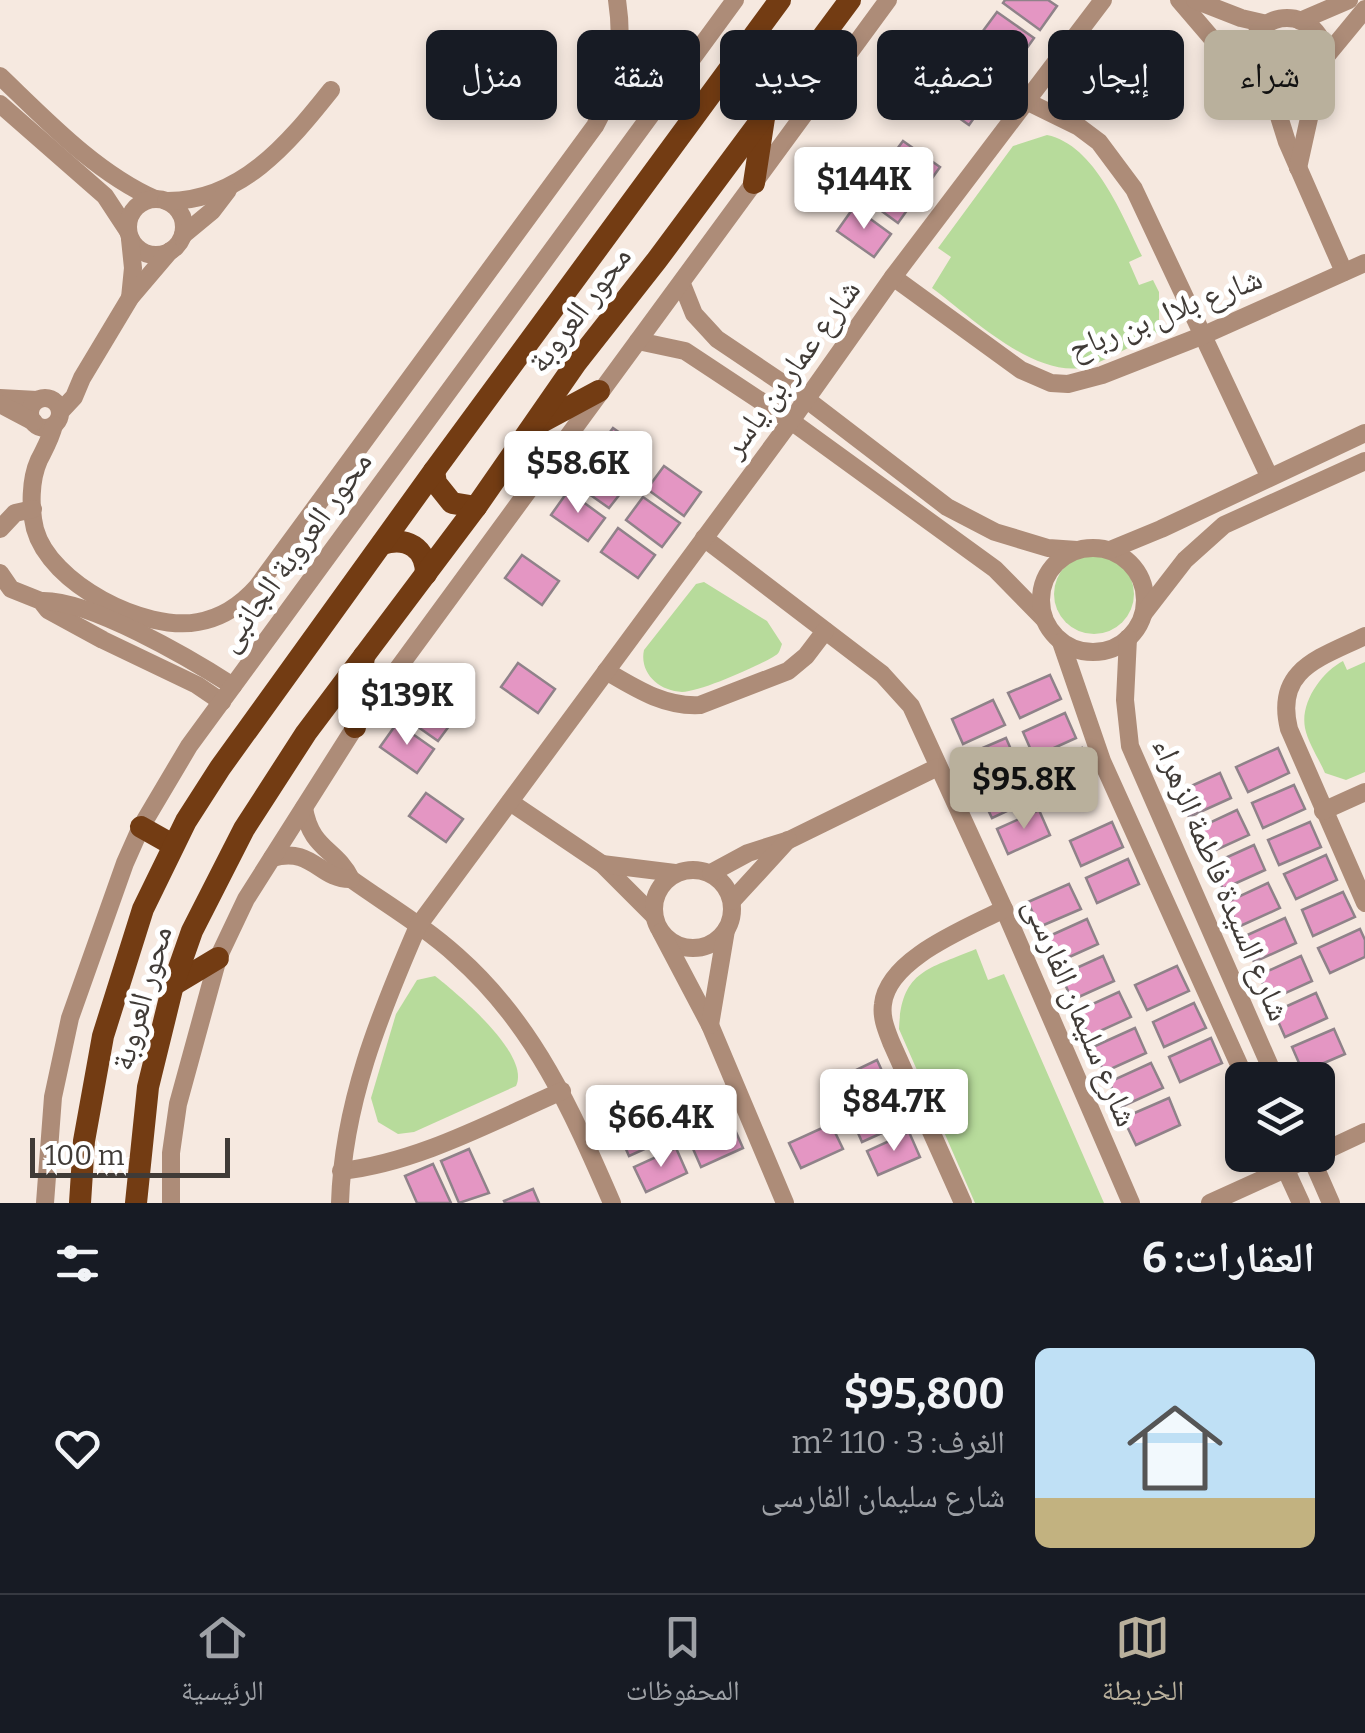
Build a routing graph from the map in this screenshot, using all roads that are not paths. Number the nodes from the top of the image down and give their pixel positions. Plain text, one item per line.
1 (617, 0) edge
2 (734, 0) edge
3 (780, 0) edge
4 (888, 0) edge
5 (1103, 0) edge
6 (1179, 0) edge
7 (1195, 0) edge
8 (1349, 0) edge
9 (851, 2) edge
10 (1365, 9) edge
11 (1300, 21) junction
12 (1266, 24) junction
13 (829, 30) edge
14 (1205, 30) edge
15 (1262, 30) edge
16 (1313, 30) edge
17 (1335, 48) edge
18 (0, 76) edge
19 (331, 90) dead end
20 (1028, 102) joint
21 (0, 104) edge
22 (760, 120) edge
23 (763, 120) edge
24 (1014, 120) edge
25 (1281, 120) edge
26 (1309, 120) edge
27 (1298, 168) junction
28 (754, 183) junction
29 (228, 190) junction
30 (161, 200) junction
31 (129, 235) junction
32 (183, 235) junction
33 (170, 251) junction
34 (1365, 263) edge
35 (1344, 272) junction
36 (893, 277) junction
37 (682, 284) junction
38 (130, 298) junction
39 (1204, 334) junction
40 (638, 341) junction
41 (82, 378) junction
42 (600, 391) junction
43 (40, 399) junction
44 (806, 399) junction
45 (0, 401) edge
46 (46, 421) junction
47 (791, 421) junction
48 (531, 427) junction
49 (1365, 433) edge
50 (1365, 461) edge
51 (434, 471) junction
52 (1269, 476) junction
53 (476, 508) junction
54 (33, 509) junction
55 (0, 529) edge
56 (704, 538) junction
57 (382, 544) junction
58 (1077, 550) junction
59 (1110, 550) junction
60 (0, 573) edge
61 (426, 574) junction
62 (41, 601) junction
63 (1143, 613) junction
64 (1044, 619) junction
65 (825, 630) junction
66 (1365, 636) edge
67 (1128, 638) junction
68 (1061, 642) junction
69 (364, 656) junction
70 (204, 668) junction
71 (606, 671) junction
72 (176, 674) junction
73 (234, 686) junction
74 (222, 702) junction
75 (355, 727) junction
76 (938, 766) junction
77 (1365, 792) edge
78 (510, 802) junction
79 (304, 808) junction
80 (1324, 811) junction
81 (141, 827) junction
82 (788, 840) junction
83 (173, 845) junction
84 (272, 858) junction
85 (602, 864) junction
86 (711, 873) junction
87 (674, 874) junction
88 (351, 879) junction
89 (732, 901) junction
90 (1365, 903) edge
91 (1004, 908) junction
92 (657, 924) junction
93 (418, 926) junction
94 (726, 930) junction
95 (218, 958) junction
96 (173, 985) junction
97 (710, 1025) junction
98 (1238, 1062) edge
99 (1268, 1062) edge
100 (562, 1091) junction
101 (1365, 1132) edge
102 (1335, 1146) edge
103 (341, 1171) junction
104 (1264, 1172) edge
105 (1287, 1172) edge
106 (1320, 1172) edge
107 (45, 1203) edge
108 (80, 1203) edge
109 (136, 1203) edge
110 (171, 1203) edge
111 (340, 1203) edge
112 (612, 1203) edge
113 (784, 1203) edge
114 (962, 1203) edge
115 (1131, 1203) edge
116 (1210, 1203) edge
117 (1301, 1203) edge
118 (1330, 1203) edge

1 - 54 street
2 - 73 street, محور العروبة الجانبى
3 - 51 main road, محور العروبة
4 - 28 street
5 - 20 street, شارع عمار بن ياسر
6 - 14 street
7 - 12 street
8 - 11 street
9 - 13 main road, محور العروبة
10 - 17 street
11 - 12 street
11 - 16 street
12 - 15 street
18 - 30 street
19 - 29 street
20 - 39 street
21 - 31 street
22 - 48 main road, محور العروبة
23 - 28 main road
24 - 36 street, شارع عمار بن ياسر
25 - 27 street
26 - 27 street
27 - 35 street
28 - 37 street
29 - 30 street
29 - 32 street
30 - 31 street
30 - 32 street
31 - 33 street
31 - 38 street
32 - 33 street
33 - 38 street
34 - 35 street, شارع بلال بن رباح
35 - 39 street, شارع بلال بن رباح
36 - 39 street, شارع بلال بن رباح
36 - 44 street, شارع عمار بن ياسر
37 - 40 street
37 - 44 street
38 - 41 street
39 - 52 street
40 - 42 street
40 - 47 street
41 - 43 street
41 - 46 street
42 - 48 main road
42 - 75 street
43 - 45 street
43 - 46 street
43 - 46 street
44 - 47 street, شارع عمار بن ياسر
44 - 58 street
45 - 46 street
46 - 54 street
47 - 56 street, شارع عمار بن ياسر
47 - 64 street
48 - 53 main road, محور العروبة
49 - 52 street
50 - 63 street
51 - 53 main road
51 - 57 main road, محور العروبة
52 - 59 street
53 - 61 main road, محور العروبة
54 - 55 street
56 - 65 street, شارع سليمان الفارسى
56 - 71 street, شارع عمار بن ياسر
57 - 61 main road
57 - 83 main road, محور العروبة
58 - 59 street
58 - 64 street
59 - 63 street
60 - 62 street
61 - 69 main road, محور العروبة
62 - 70 street
62 - 72 street
63 - 67 street
64 - 68 street
65 - 71 street
65 - 76 street, شارع سليمان الفارسى
66 - 80 street
67 - 68 street
67 - 99 street, شارع السيدة فاطمة الزهراء
68 - 98 street, شارع السيدة فاطمة الزهراء
69 - 75 main road
69 - 96 main road, محور العروبة
70 - 72 street
70 - 73 street
71 - 78 street, شارع عمار بن ياسر
72 - 74 street
73 - 74 street, محور العروبة الجانبى
74 - 81 street, محور العروبة الجانبى
75 - 79 street
76 - 82 street
76 - 91 street, شارع سليمان الفارسى
77 - 80 street
78 - 85 street
78 - 93 street, شارع عمار بن ياسر
79 - 84 street
79 - 88 street
80 - 90 street
81 - 83 main road
81 - 107 street, محور العروبة الجانبى
82 - 86 street
82 - 89 street
83 - 108 main road, محور العروبة
84 - 88 street
84 - 95 street
85 - 87 street
85 - 92 street
86 - 87 street
86 - 89 street
87 - 92 street
88 - 93 street
89 - 94 street
91 - 114 street
91 - 115 street, شارع سليمان الفارسى
92 - 94 street
92 - 97 street
93 - 100 street
93 - 103 street, شارع عمار بن ياسر
94 - 97 street
95 - 96 main road
95 - 110 street
96 - 109 main road, محور العروبة
97 - 113 street
100 - 103 street
100 - 112 street
101 - 102 street
103 - 111 street, شارع عمار بن ياسر
104 - 116 street
105 - 117 street
106 - 118 street

